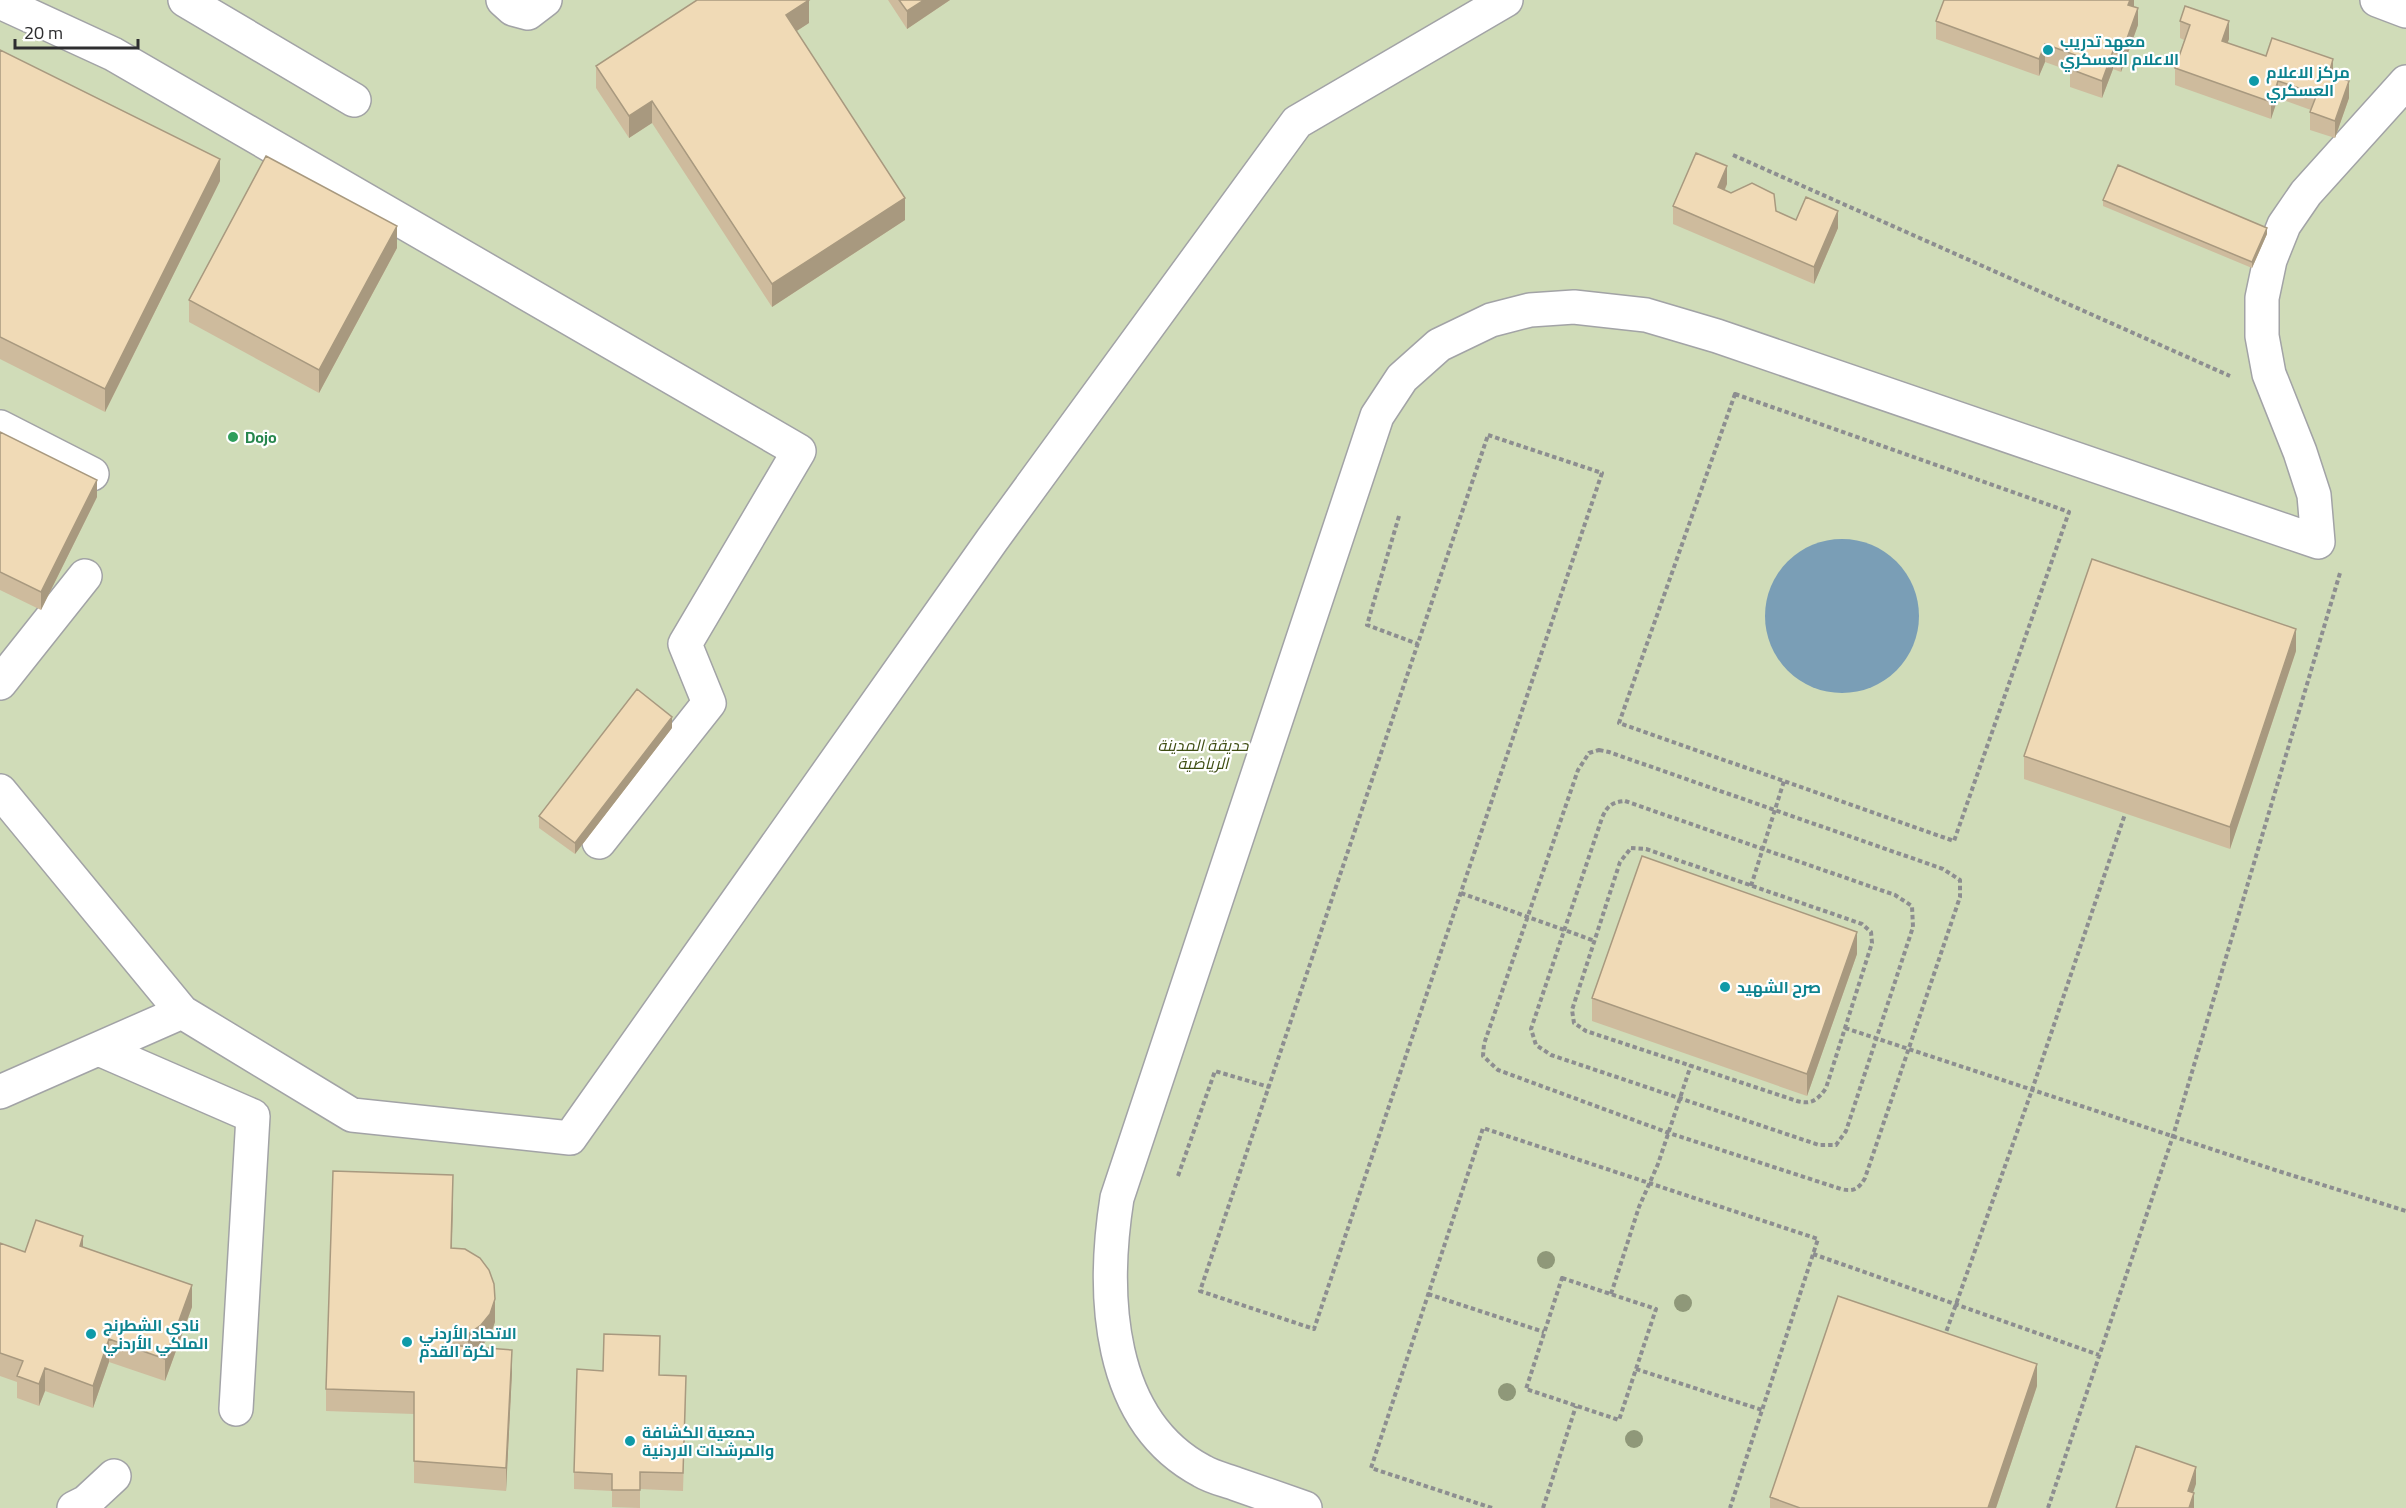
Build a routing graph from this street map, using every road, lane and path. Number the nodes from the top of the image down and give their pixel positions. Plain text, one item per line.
1 (185, 0) edge
2 (503, 0) edge
3 (544, 0) edge
4 (1506, 0) edge
5 (2377, 0) edge
6 (0, 2) edge
7 (2406, 11) edge
8 (2406, 82) edge
9 (354, 100) dead end
10 (1733, 155) dead end
11 (2280, 399) junction
12 (0, 427) edge
13 (92, 474) dead end
14 (1399, 516) dead end
15 (2343, 564) dead end
16 (85, 576) dead end
17 (1418, 644) junction
18 (0, 683) edge
19 (1784, 781) junction
20 (0, 791) edge
21 (1774, 810) junction
22 (2125, 814) edge
23 (598, 842) dead end
24 (1762, 848) junction
25 (1751, 886) junction
26 (1461, 893) junction
27 (1527, 918) junction
28 (1564, 930) junction
29 (1595, 941) junction
30 (182, 1012) junction
31 (1845, 1028) junction
32 (1876, 1039) junction
33 (99, 1048) junction
34 (1908, 1049) junction
35 (1691, 1065) junction
36 (1269, 1087) junction
37 (2032, 1090) junction
38 (0, 1092) edge
39 (1680, 1098) junction
40 (1669, 1133) junction
41 (2173, 1136) junction
42 (1178, 1176) dead end
43 (1649, 1184) junction
44 (2406, 1211) edge
45 (1813, 1254) junction
46 (1428, 1294) junction
47 (1611, 1294) junction
48 (1956, 1305) junction
49 (1545, 1332) junction
50 (1942, 1343) edge
51 (2099, 1355) junction
52 (1636, 1370) junction
53 (1576, 1406) junction
54 (236, 1409) dead end
55 (1762, 1410) junction
56 (114, 1476) dead end
57 (74, 1508) edge
58 (1305, 1508) edge
59 (1492, 1508) edge
60 (1543, 1508) edge
61 (1730, 1508) edge
62 (2048, 1508) edge

1 - 9 lane
2 - 3 lane
4 - 30 lane
5 - 7 lane
6 - 23 lane
8 - 11 lane
10 - 11 path
11 - 58 lane
12 - 13 lane
14 - 17 path
15 - 41 path
16 - 18 lane
17 - 26 path
17 - 36 path
19 - 19 path
19 - 21 path
20 - 30 lane
21 - 24 path
21 - 27 path
21 - 34 path
22 - 37 path
24 - 25 path
24 - 28 path
24 - 32 path
25 - 29 path
25 - 31 path
26 - 27 path
26 - 36 path
27 - 28 path
27 - 40 path
28 - 29 path
28 - 39 path
29 - 35 path
30 - 33 lane
31 - 32 path
31 - 35 path
32 - 34 path
32 - 39 path
33 - 38 lane
33 - 54 lane
34 - 37 path
34 - 40 path
35 - 39 path
36 - 42 path
37 - 41 path
37 - 48 path
39 - 40 path
40 - 43 path
41 - 44 path
41 - 51 path
43 - 45 path
43 - 46 path
43 - 47 path
45 - 48 path
45 - 55 path
46 - 49 path
46 - 59 path
47 - 49 path
47 - 52 path
48 - 50 path
48 - 51 path
49 - 53 path
51 - 62 path
52 - 53 path
52 - 55 path
53 - 60 path
55 - 61 path
56 - 57 lane

